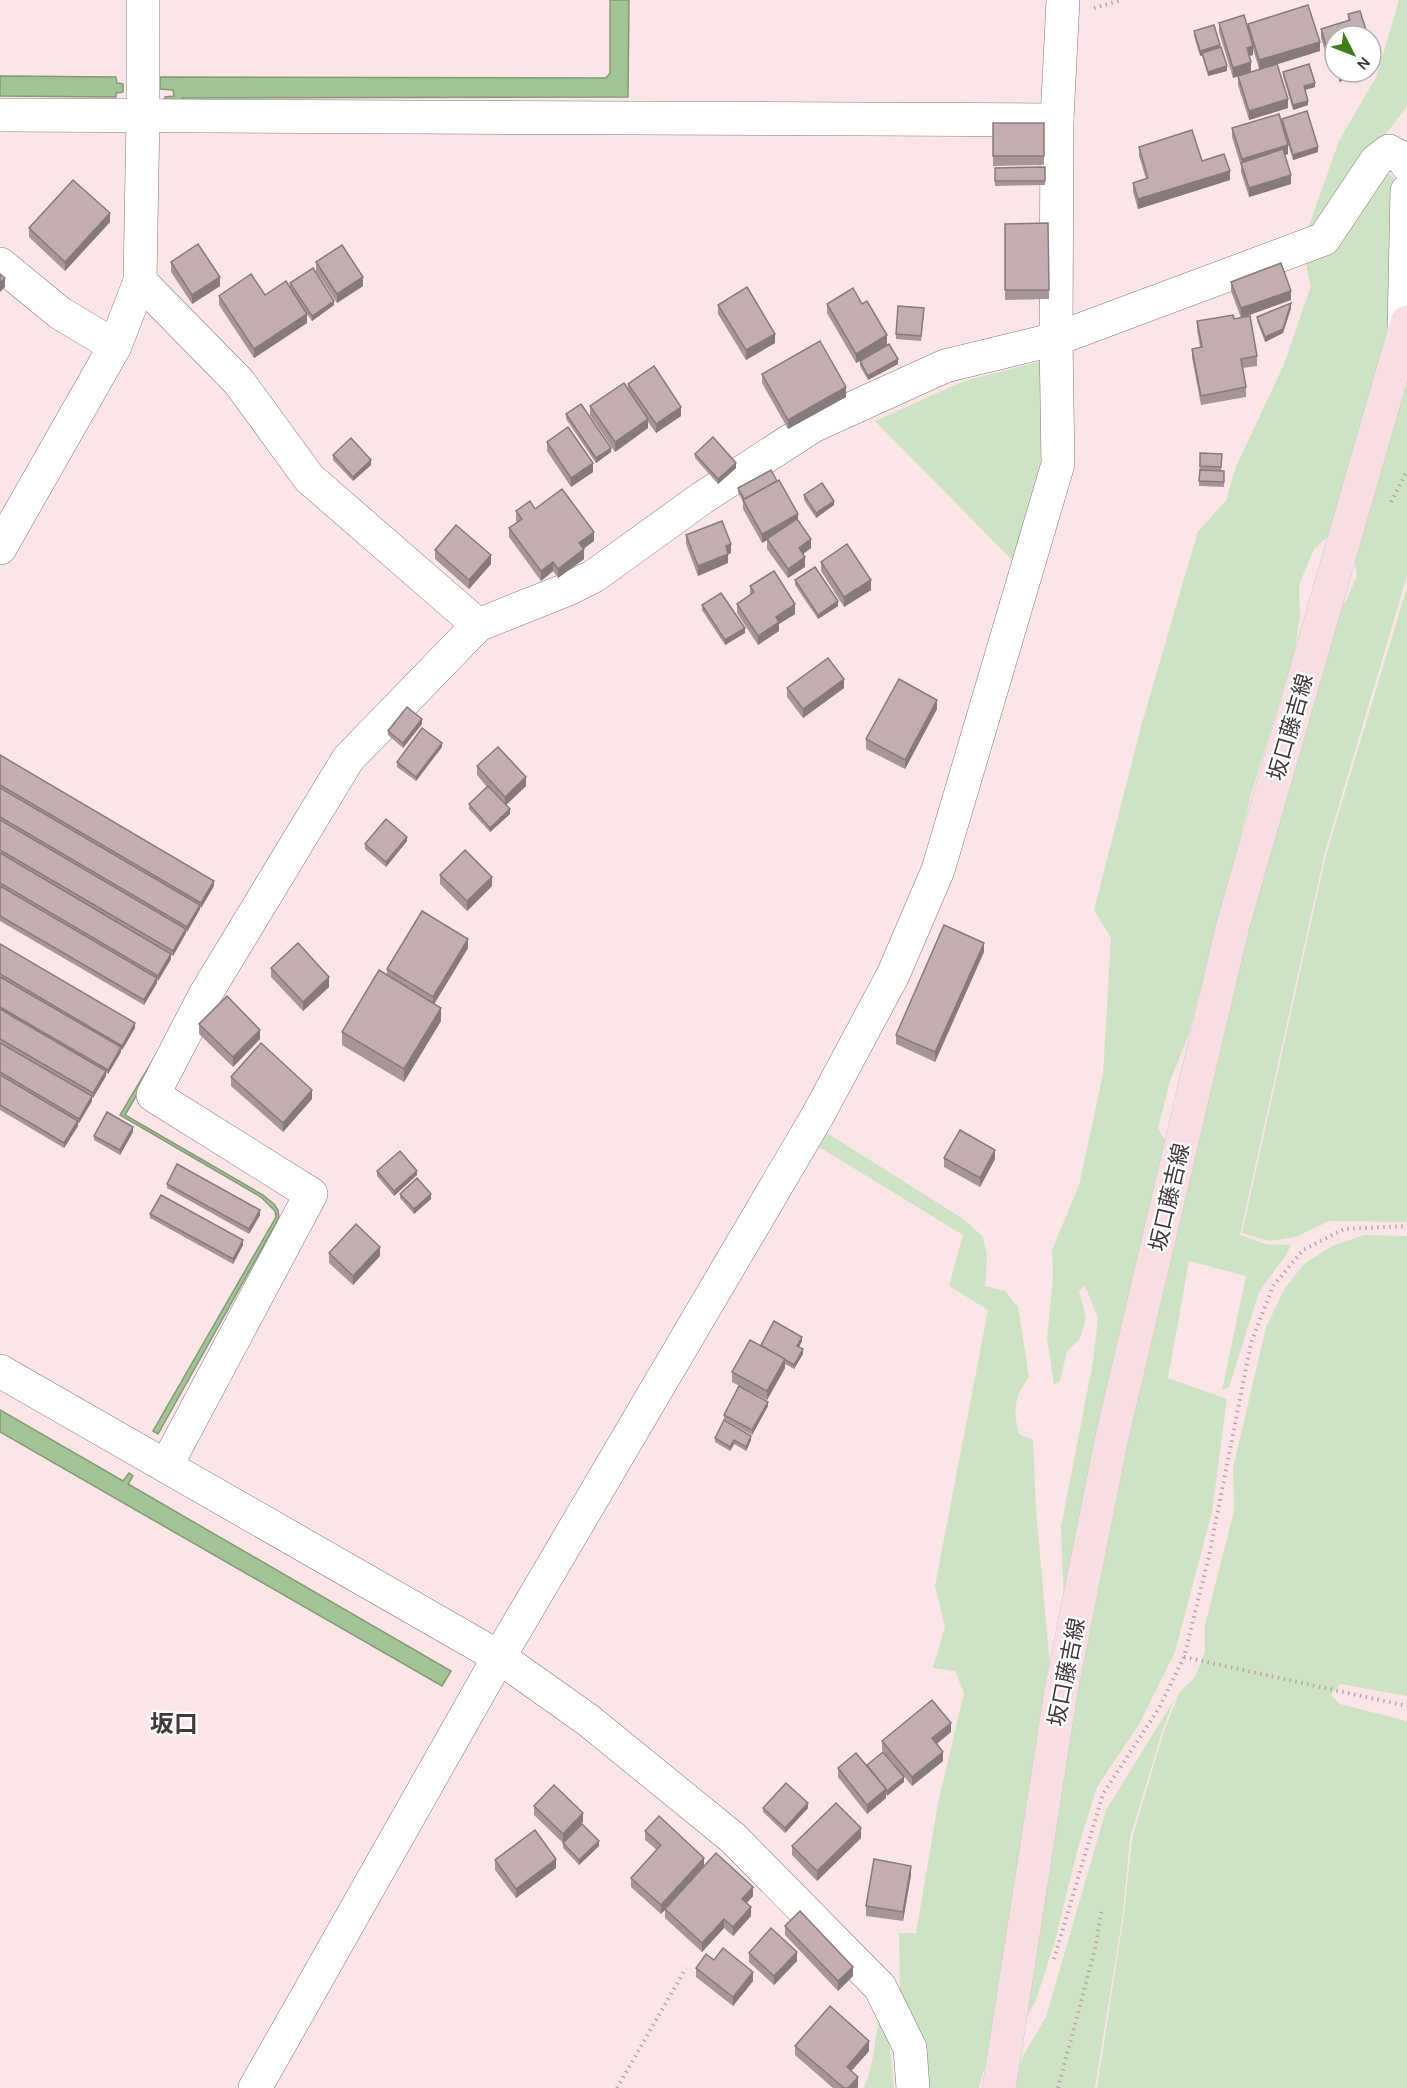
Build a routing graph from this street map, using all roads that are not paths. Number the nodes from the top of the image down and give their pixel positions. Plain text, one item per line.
1 (143, 0) edge
2 (1063, 0) edge
3 (0, 115) edge
4 (144, 116) junction
5 (1057, 120) junction
6 (1407, 165) edge
7 (1407, 191) edge
8 (0, 264) edge
9 (140, 281) junction
10 (1406, 327) edge
11 (1056, 339) junction
12 (115, 346) junction
13 (0, 548) edge
14 (478, 625) junction
15 (0, 1371) edge
16 (166, 1466) junction
17 (499, 1657) junction
18 (255, 2088) edge
19 (913, 2088) edge
20 (999, 2088) edge

1 - 4 street
2 - 5 street
3 - 4 street
4 - 5 street
4 - 9 street
5 - 11 street
6 - 11 street
7 - 10 street
8 - 12 street
9 - 12 street
9 - 14 street
10 - 20 main road, 坂口藤吉線
11 - 14 street
11 - 17 street
12 - 13 street
14 - 16 street
15 - 16 street
16 - 17 street
17 - 18 street
17 - 19 street

